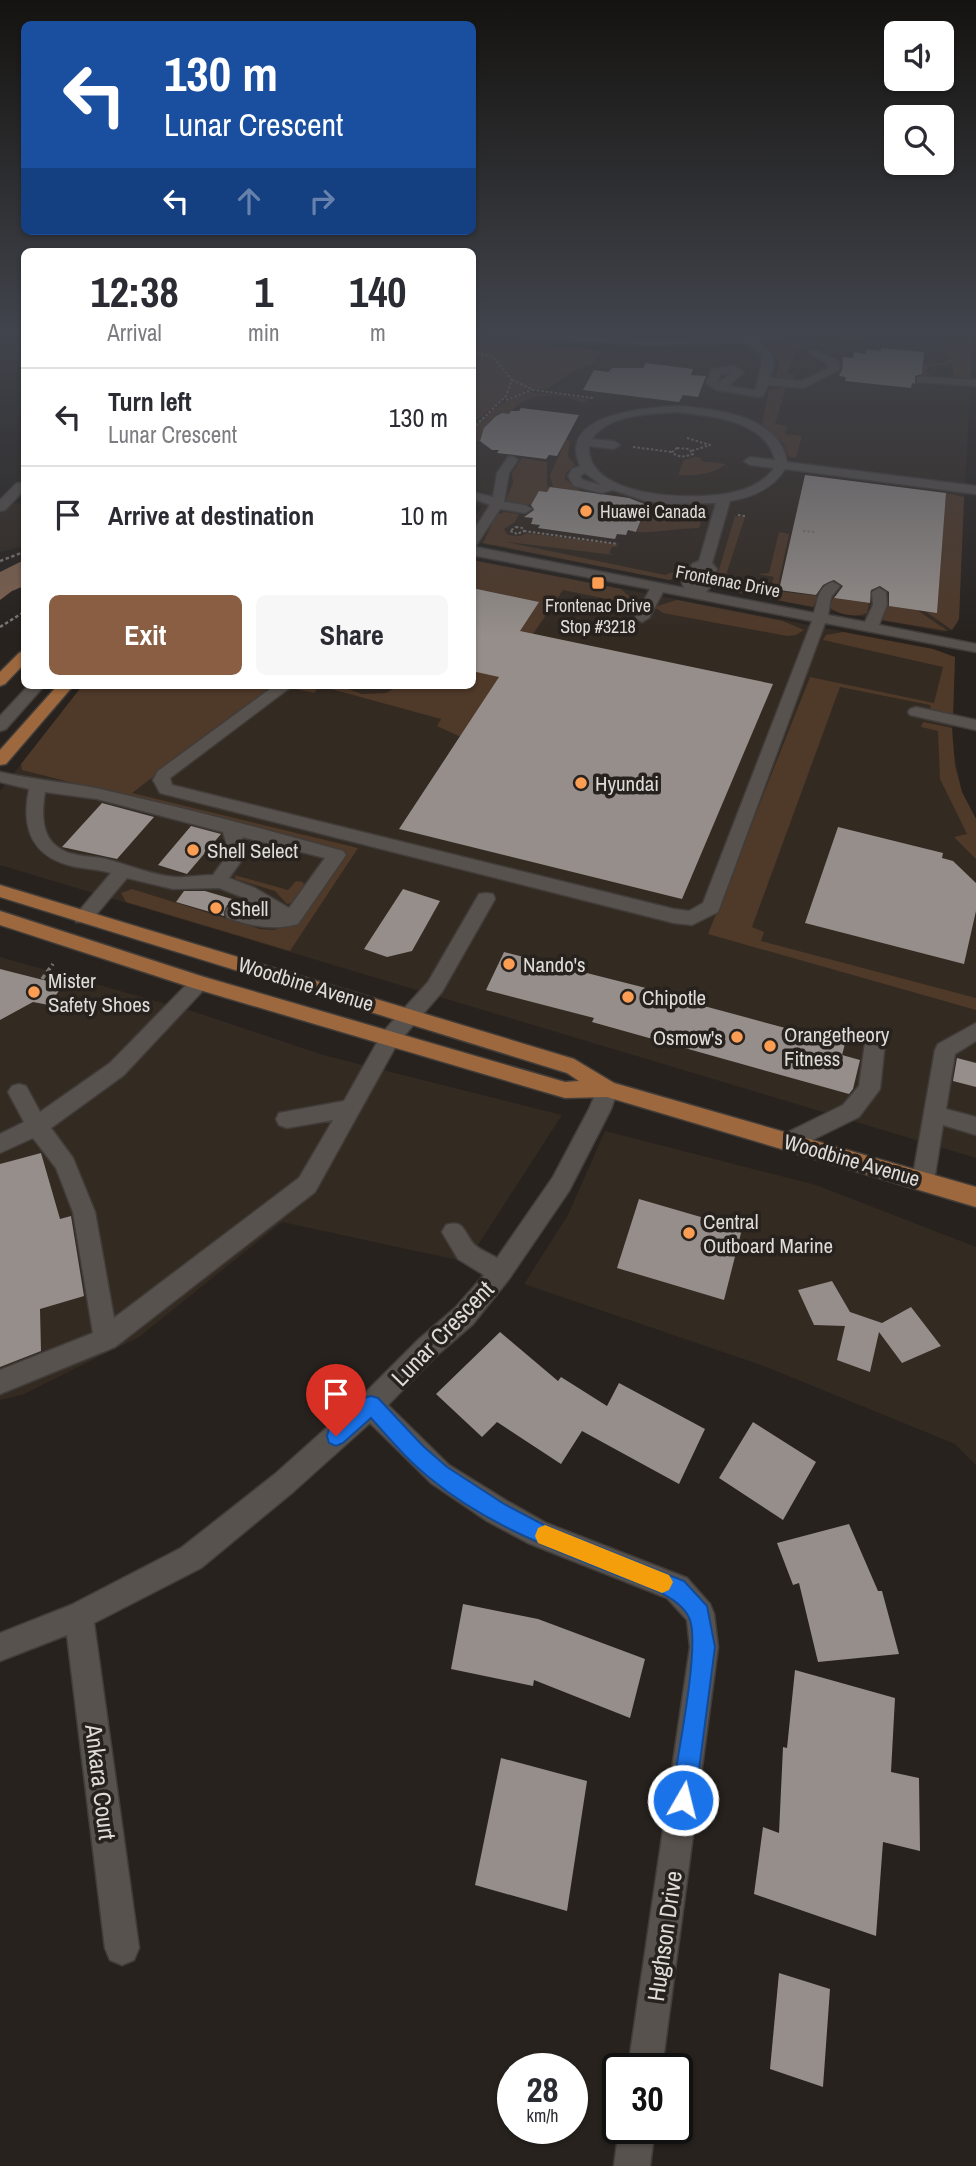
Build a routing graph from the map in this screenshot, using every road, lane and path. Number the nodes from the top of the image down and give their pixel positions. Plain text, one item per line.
1 (589, 435) edge
2 (767, 435) edge
3 (687, 438) dead end
4 (583, 442) junction
5 (614, 445) dead end
6 (633, 447) dead end
7 (691, 451) junction
8 (672, 452) junction
9 (820, 454) dead end
10 (512, 460) dead end
11 (750, 461) dead end
12 (889, 462) dead end
13 (781, 465) junction
14 (817, 469) junction
15 (889, 477) junction
16 (0, 484) edge
17 (21, 486) edge
18 (21, 488) edge
19 (976, 490) edge
20 (476, 495) edge
21 (724, 498) junction
22 (496, 504) junction
23 (0, 507) edge
24 (525, 509) dead end
25 (738, 515) dead end
26 (746, 516) dead end
27 (524, 531) dead end
28 (803, 531) dead end
29 (815, 532) dead end
30 (476, 537) edge
31 (618, 544) dead end
32 (476, 552) edge
33 (21, 553) edge
34 (0, 561) edge
35 (833, 586) dead end
36 (658, 587) junction
37 (878, 592) dead end
38 (695, 594) junction
39 (822, 610) junction
40 (21, 613) edge
41 (642, 618) dead end
42 (1, 627) edge
43 (870, 628) junction
44 (976, 648) edge
45 (21, 659) edge
46 (804, 665) junction
47 (822, 669) dead end
48 (0, 681) edge
49 (33, 689) edge
50 (62, 689) edge
51 (280, 689) edge
52 (916, 712) dead end
53 (976, 725) edge
54 (0, 726) edge
55 (0, 760) edge
56 (0, 777) edge
57 (38, 786) junction
58 (230, 826) junction
59 (123, 871) junction
60 (155, 881) junction
61 (218, 881) junction
62 (0, 891) edge
63 (180, 896) dead end
64 (486, 899) dead end
65 (234, 913) dead end
66 (83, 917) junction
67 (0, 918) edge
68 (291, 919) junction
69 (53, 964) dead end
70 (41, 979) dead end
71 (200, 983) junction
72 (410, 1015) junction
73 (976, 1031) edge
74 (390, 1038) junction
75 (875, 1043) dead end
76 (607, 1089) junction
77 (19, 1092) dead end
78 (352, 1108) junction
79 (934, 1114) junction
80 (287, 1119) dead end
81 (37, 1126) junction
82 (976, 1126) edge
83 (788, 1142) junction
84 (0, 1144) edge
85 (923, 1181) junction
86 (976, 1197) edge
87 (454, 1231) dead end
88 (501, 1272) junction
89 (106, 1339) junction
90 (0, 1382) edge
91 (371, 1405) junction
92 (79, 1616) junction
93 (0, 1647) edge
94 (122, 1948) dead end
95 (648, 2053) edge
96 (635, 2144) edge
97 (632, 2166) edge

1 - 4 street
2 - 13 street
3 - 7 path
4 - 5 street
4 - 21 street
6 - 8 path
7 - 8 path
7 - 8 path
9 - 14 street
10 - 22 street
11 - 13 street
12 - 15 street
13 - 14 street
13 - 21 street
14 - 15 street
15 - 19 street
16 - 17 street
18 - 23 street
20 - 22 street
21 - 38 street
22 - 24 street
22 - 30 street
25 - 26 path
27 - 31 path
28 - 29 path
32 - 36 street, Frontenac Drive
33 - 34 path
35 - 39 street
36 - 38 street, Frontenac Drive
36 - 41 street
37 - 43 street
38 - 39 street, Frontenac Drive
39 - 43 street, Frontenac Drive
39 - 46 street
40 - 42 path
43 - 44 street, Frontenac Drive
45 - 48 main road
46 - 47 street
46 - 51 street
49 - 54 street
50 - 55 main road
52 - 53 street
56 - 57 street
57 - 58 street
57 - 59 street
58 - 61 street
58 - 68 street
59 - 60 street
59 - 66 street
60 - 61 street
60 - 63 street
61 - 68 street
62 - 66 main road, Woodbine Avenue
64 - 72 street
65 - 68 street
66 - 72 main road, Woodbine Avenue
67 - 71 main road, Woodbine Avenue
69 - 70 path
71 - 74 main road, Woodbine Avenue
71 - 81 street
72 - 74 street
72 - 76 main road, Woodbine Avenue
73 - 79 street
74 - 76 main road, Woodbine Avenue
74 - 78 street
75 - 83 street
76 - 83 main road, Woodbine Avenue
76 - 88 street, Lunar Crescent
77 - 81 street
78 - 80 street
78 - 89 street
79 - 82 street
79 - 85 street
81 - 84 street
81 - 89 street
83 - 85 main road, Woodbine Avenue
85 - 86 main road, Woodbine Avenue
87 - 88 street
88 - 91 street, Lunar Crescent
89 - 90 street
91 - 92 street, Lunar Crescent
91 - 95 street, Hughson Drive
92 - 93 street, Lunar Crescent
92 - 94 street, Ankara Court
96 - 97 street

